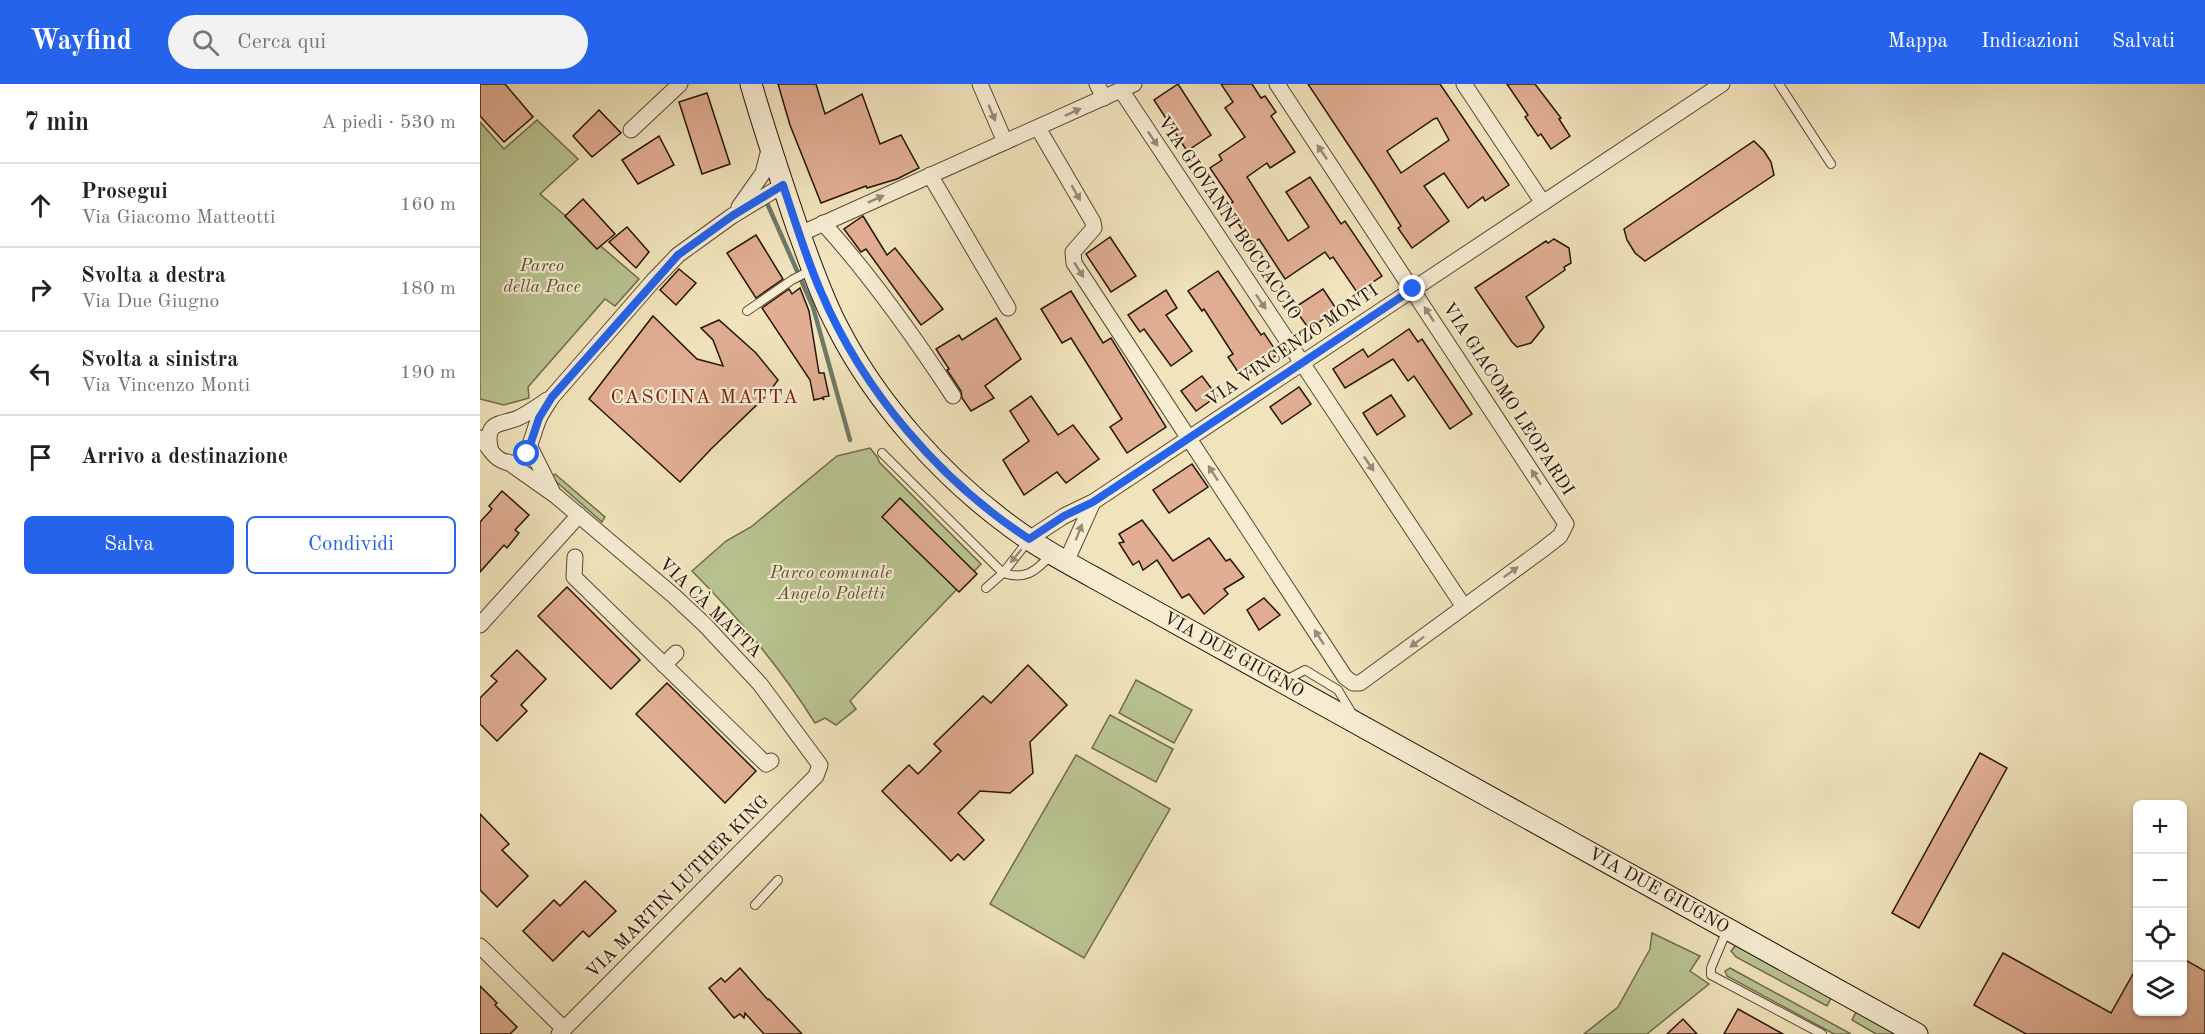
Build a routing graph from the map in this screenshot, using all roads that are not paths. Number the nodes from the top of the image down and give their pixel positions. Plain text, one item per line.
1 (680, 84) edge
2 (751, 84) edge
3 (980, 84) edge
4 (1277, 84) edge
5 (1464, 84) edge
6 (1722, 84) edge
7 (1779, 84) edge
8 (1128, 87) edge
9 (1100, 91) edge
10 (1038, 128) junction
11 (631, 130) dead end
12 (1005, 142) junction
13 (770, 146) junction
14 (1831, 164) dead end
15 (930, 175) junction
16 (783, 185) junction
17 (1543, 203) junction
18 (732, 216) junction
19 (823, 223) junction
20 (800, 234) junction
21 (808, 272) junction
22 (1413, 289) junction
23 (1008, 308) dead end
24 (747, 311) dead end
25 (1302, 363) junction
26 (953, 396) dead end
27 (552, 397) junction
28 (480, 420) edge
29 (514, 420) junction
30 (498, 423) junction
31 (1190, 438) junction
32 (485, 443) edge
33 (531, 444) junction
34 (882, 453) dead end
35 (508, 462) junction
36 (555, 496) junction
37 (1093, 502) junction
38 (579, 515) junction
39 (1029, 539) junction
40 (575, 557) dead end
41 (1059, 558) junction
42 (1003, 573) junction
43 (987, 588) dead end
44 (1464, 607) junction
45 (480, 625) edge
46 (676, 653) dead end
47 (664, 665) junction
48 (771, 760) dead end
49 (820, 765) joint
50 (778, 880) dead end
51 (755, 905) dead end
52 (1727, 928) junction
53 (480, 946) edge
54 (562, 1031) edge
55 (1822, 1034) edge
56 (1917, 1034) edge

1 - 11 street
2 - 13 main road, VIA DUE GIUGNO
3 -> 12 street
22 -> 4 street, VIA GIACOMO LEOPARDI
5 - 17 street
6 - 17 street, VIA VINCENZO MONTI
7 - 14 lane
8 - 9 street
8 -> 25 street, VIA GIOVANNI BOCCACCIO
10 -> 9 street
10 - 12 street
10 -> 31 street
12 - 15 street
13 - 16 main road, VIA DUE GIUGNO
13 - 18 street
19 -> 15 street
15 - 23 street
16 - 18 street
16 - 20 main road, VIA DUE GIUGNO
17 - 22 street, VIA VINCENZO MONTI
18 - 27 street
19 - 20 street
19 - 26 street
20 - 21 main road, VIA DUE GIUGNO
21 - 24 lane
21 - 39 main road, VIA DUE GIUGNO
22 - 25 street, VIA VINCENZO MONTI
44 -> 22 street, VIA GIACOMO LEOPARDI
25 - 31 street, VIA VINCENZO MONTI
25 -> 44 street, VIA GIOVANNI BOCCACCIO
27 - 29 street
27 - 33 street
28 - 30 street
29 - 30 street
29 - 33 street
30 - 32 street
31 - 37 street, VIA VINCENZO MONTI
44 -> 31 street
32 - 35 street
33 - 35 street
33 - 36 street, VIA CÀ MATTA
34 - 42 lane
35 - 36 street, VIA CÀ MATTA
36 - 38 street, VIA CÀ MATTA
37 - 39 street, VIA VINCENZO MONTI
41 -> 37 street
38 - 45 street
38 - 49 street, VIA CÀ MATTA
39 - 41 main road, VIA DUE GIUGNO
39 -> 42 lane
40 - 47 street
41 - 42 lane
41 - 52 main road, VIA DUE GIUGNO
42 - 43 lane
46 - 47 street
47 - 48 street
49 - 54 street, VIA MARTIN LUTHER KING
50 - 51 lane
52 - 55 lane
52 - 56 main road, VIA DUE GIUGNO
53 - 54 street

